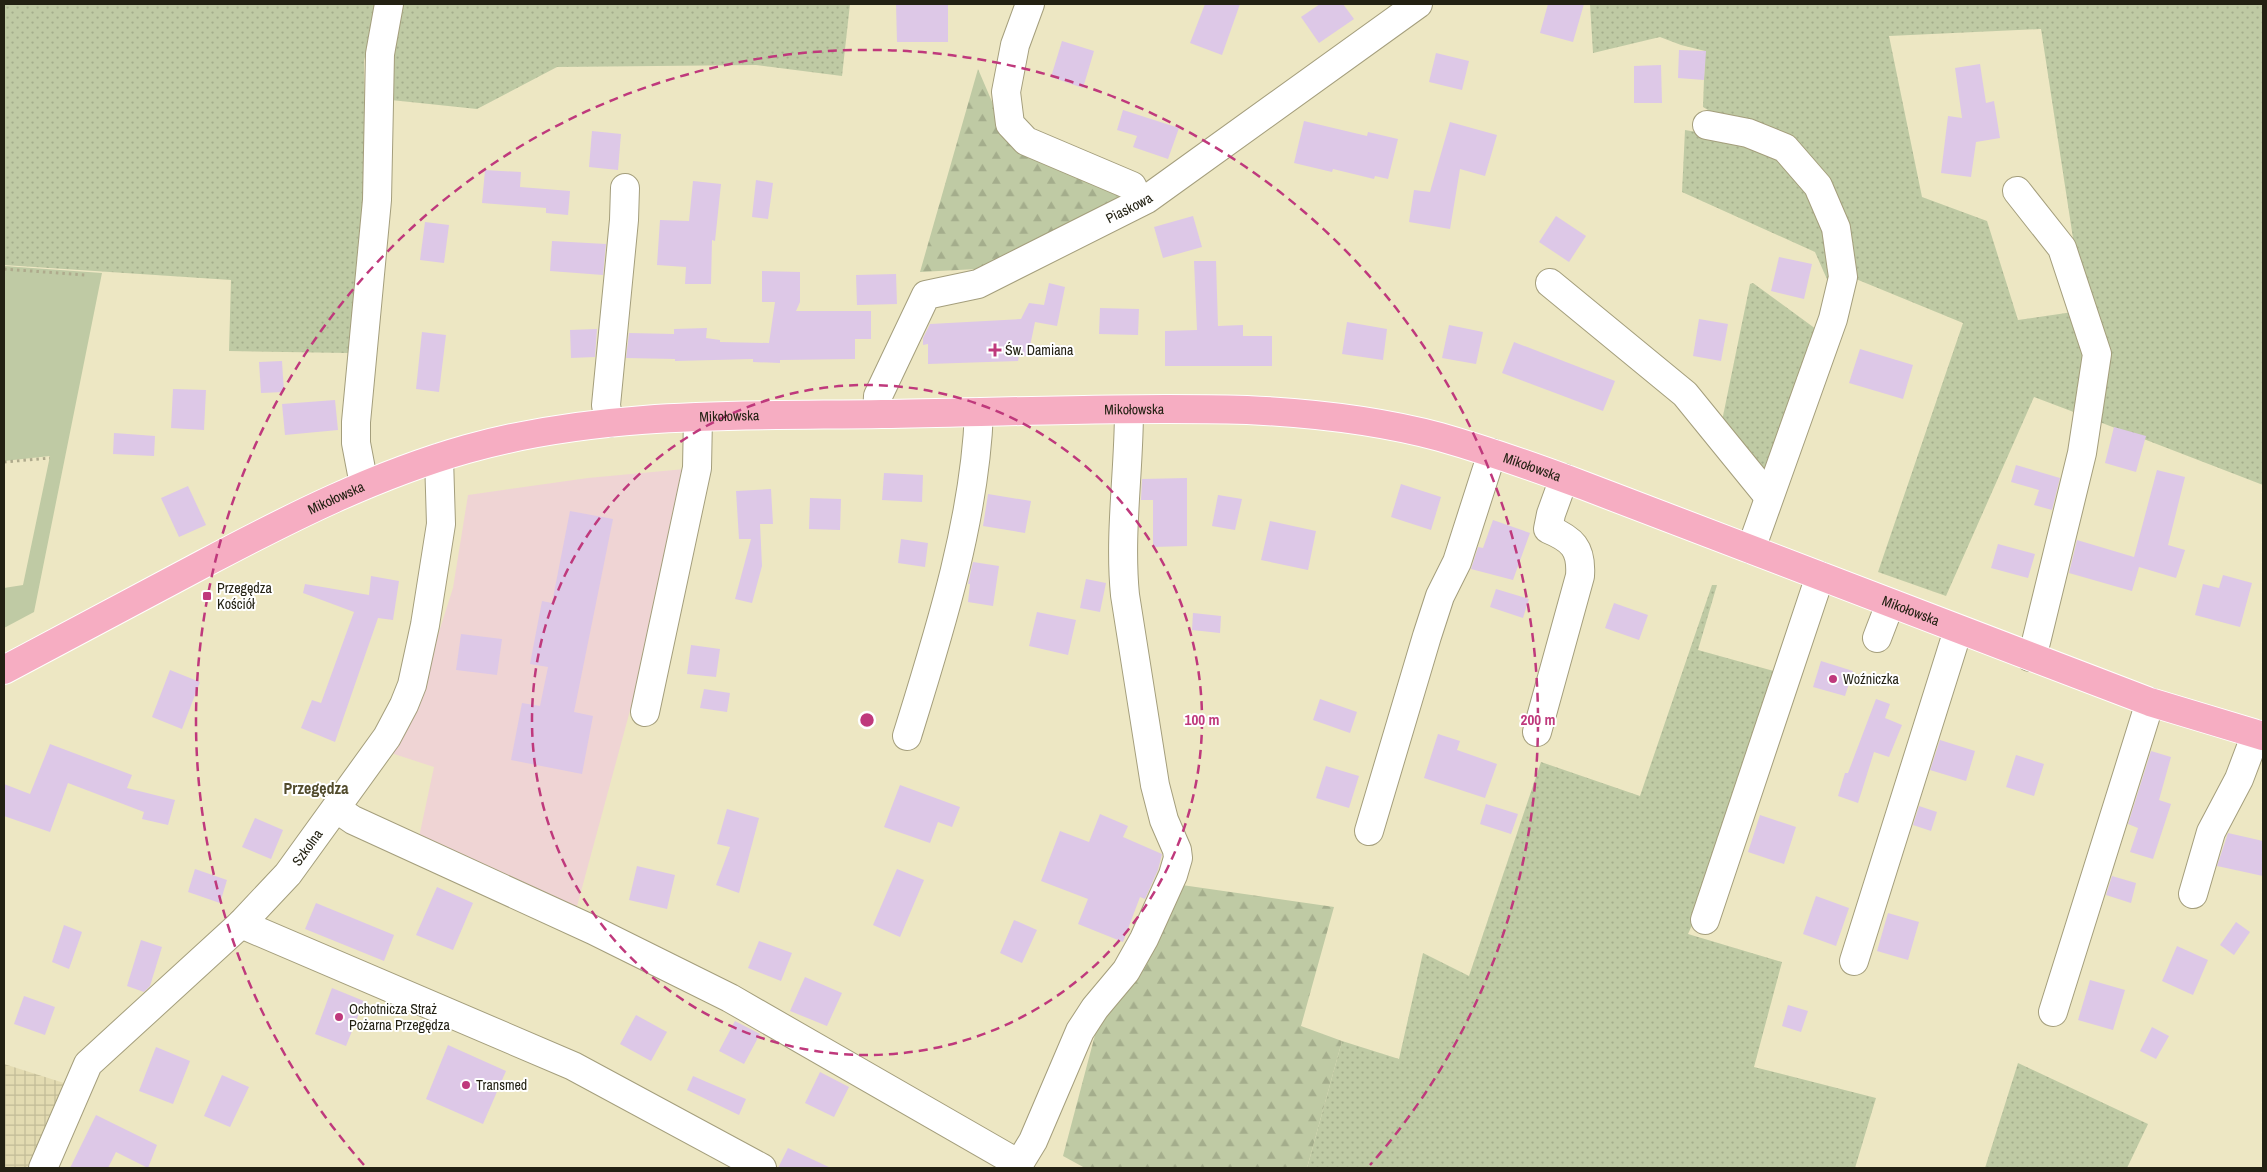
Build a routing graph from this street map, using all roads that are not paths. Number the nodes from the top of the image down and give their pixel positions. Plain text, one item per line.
1 (389, 4) edge
2 (1030, 4) edge
3 (1418, 4) edge
4 (1707, 125) dead end
5 (625, 188) dead end
6 (2017, 191) dead end
7 (1140, 202) junction
8 (1550, 283) dead end
9 (1128, 410) junction
10 (979, 412) junction
11 (877, 414) junction
12 (698, 417) junction
13 (609, 423) junction
14 (1492, 453) junction
15 (439, 458) junction
16 (1564, 478) junction
17 (364, 485) junction
18 (1768, 496) junction
19 (1750, 549) junction
20 (1820, 576) junction
21 (1890, 604) junction
22 (1958, 630) junction
23 (1877, 638) dead end
24 (2030, 657) junction
25 (4, 670) edge
26 (2150, 702) junction
27 (644, 712) dead end
28 (1537, 732) dead end
29 (2260, 735) edge
30 (907, 736) dead end
31 (337, 809) junction
32 (1369, 830) dead end
33 (2193, 894) dead end
34 (1705, 920) dead end
35 (241, 924) junction
36 (1854, 961) dead end
37 (2053, 1012) dead end
38 (1022, 1166) edge
39 (43, 1168) edge
40 (762, 1168) edge

1 - 17 street
2 - 7 street
3 - 7 street, Piaskowa
4 - 18 street
5 - 13 street
6 - 24 street
7 - 11 street, Piaskowa
8 - 18 street
9 - 10 main road, Mikołowska
9 - 14 main road, Mikołowska
9 - 38 street
10 - 11 main road, Mikołowska
10 - 30 street
11 - 12 main road, Mikołowska
12 - 13 main road, Mikołowska
12 - 27 street
13 - 15 main road, Mikołowska
14 - 16 main road, Mikołowska
14 - 32 street
15 - 17 main road, Mikołowska
15 - 31 street, Szkolna
16 - 19 main road, Mikołowska
16 - 28 street
17 - 25 main road, Mikołowska
18 - 19 street
19 - 20 main road, Mikołowska
20 - 21 main road, Mikołowska
20 - 34 street
21 - 22 main road, Mikołowska
21 - 23 street
22 - 24 main road, Mikołowska
22 - 36 street
24 - 26 main road, Mikołowska
26 - 29 main road, Mikołowska
26 - 37 street
29 - 33 street
31 - 35 street, Szkolna
31 - 38 street
35 - 39 street, Szkolna
35 - 40 street

